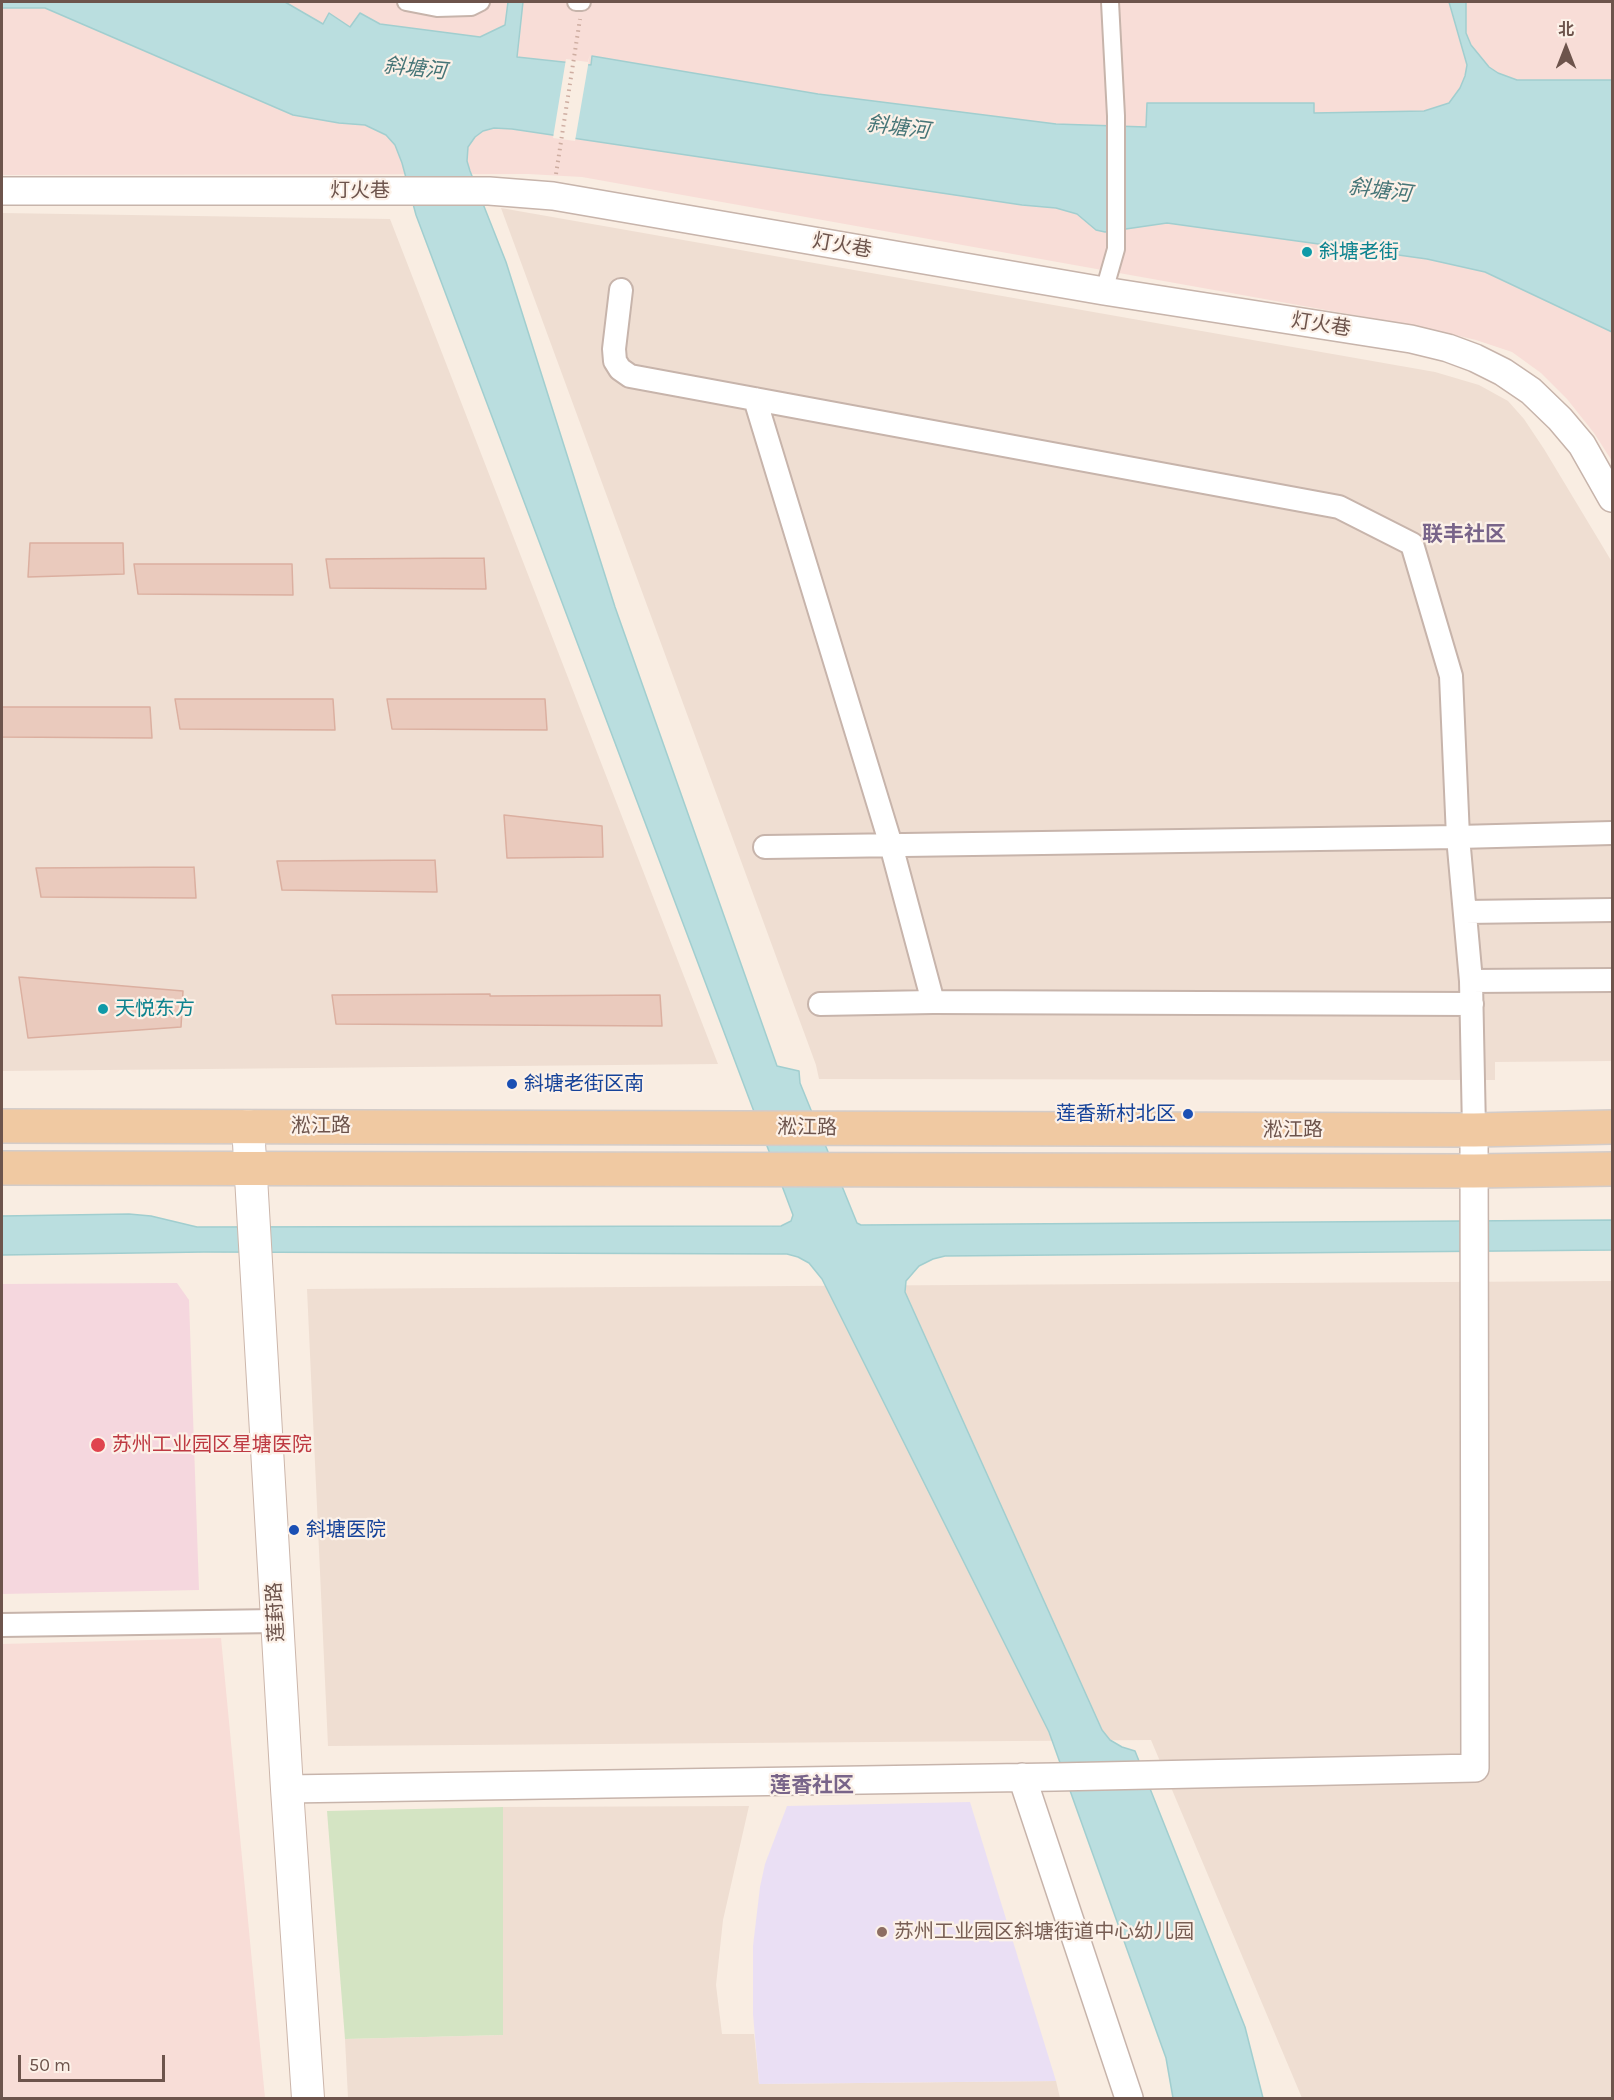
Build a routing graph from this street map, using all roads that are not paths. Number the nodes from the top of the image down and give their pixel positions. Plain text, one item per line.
1 (406, 2) edge
2 (481, 2) edge
3 (1110, 2) edge
4 (2, 191) edge
5 (621, 290) dead end
6 (1104, 291) junction
7 (755, 399) junction
8 (1612, 498) edge
9 (1612, 833) edge
10 (1458, 837) junction
11 (891, 845) junction
12 (765, 847) dead end
13 (1612, 910) edge
14 (1466, 912) junction
15 (1612, 980) edge
16 (1471, 981) junction
17 (933, 1002) junction
18 (820, 1004) dead end
19 (1472, 1004) junction
20 (2, 1126) edge
21 (248, 1126) junction
22 (1612, 1127) edge
23 (1474, 1130) junction
24 (2, 1168) edge
25 (249, 1168) junction
26 (1612, 1169) edge
27 (1474, 1171) junction
28 (277, 1621) junction
29 (2, 1625) edge
30 (1022, 1777) junction
31 (287, 1789) junction
32 (308, 2098) edge
33 (1129, 2098) edge

1 - 2 street
3 - 6 street
4 - 6 street, 灯火巷
5 - 7 street
6 - 8 street, 灯火巷
7 - 10 street
7 - 11 street
9 - 10 street
10 - 11 street
10 - 14 street
11 - 12 street
11 - 17 street
13 - 14 street
14 - 16 street
15 - 16 street
16 - 19 street
17 - 18 street
17 - 19 street
19 - 23 street
20 - 21 main road, 淞江路
21 - 23 main road, 淞江路
21 - 25 main road, 莲葑路
22 - 23 main road, 淞江路
23 - 27 street
24 - 25 main road, 淞江路
25 - 27 main road, 淞江路
25 - 28 main road, 莲葑路
26 - 27 main road, 淞江路
27 - 30 street
28 - 29 street
28 - 31 main road, 莲葑路
30 - 31 street
30 - 33 street
31 - 32 main road, 莲葑路

